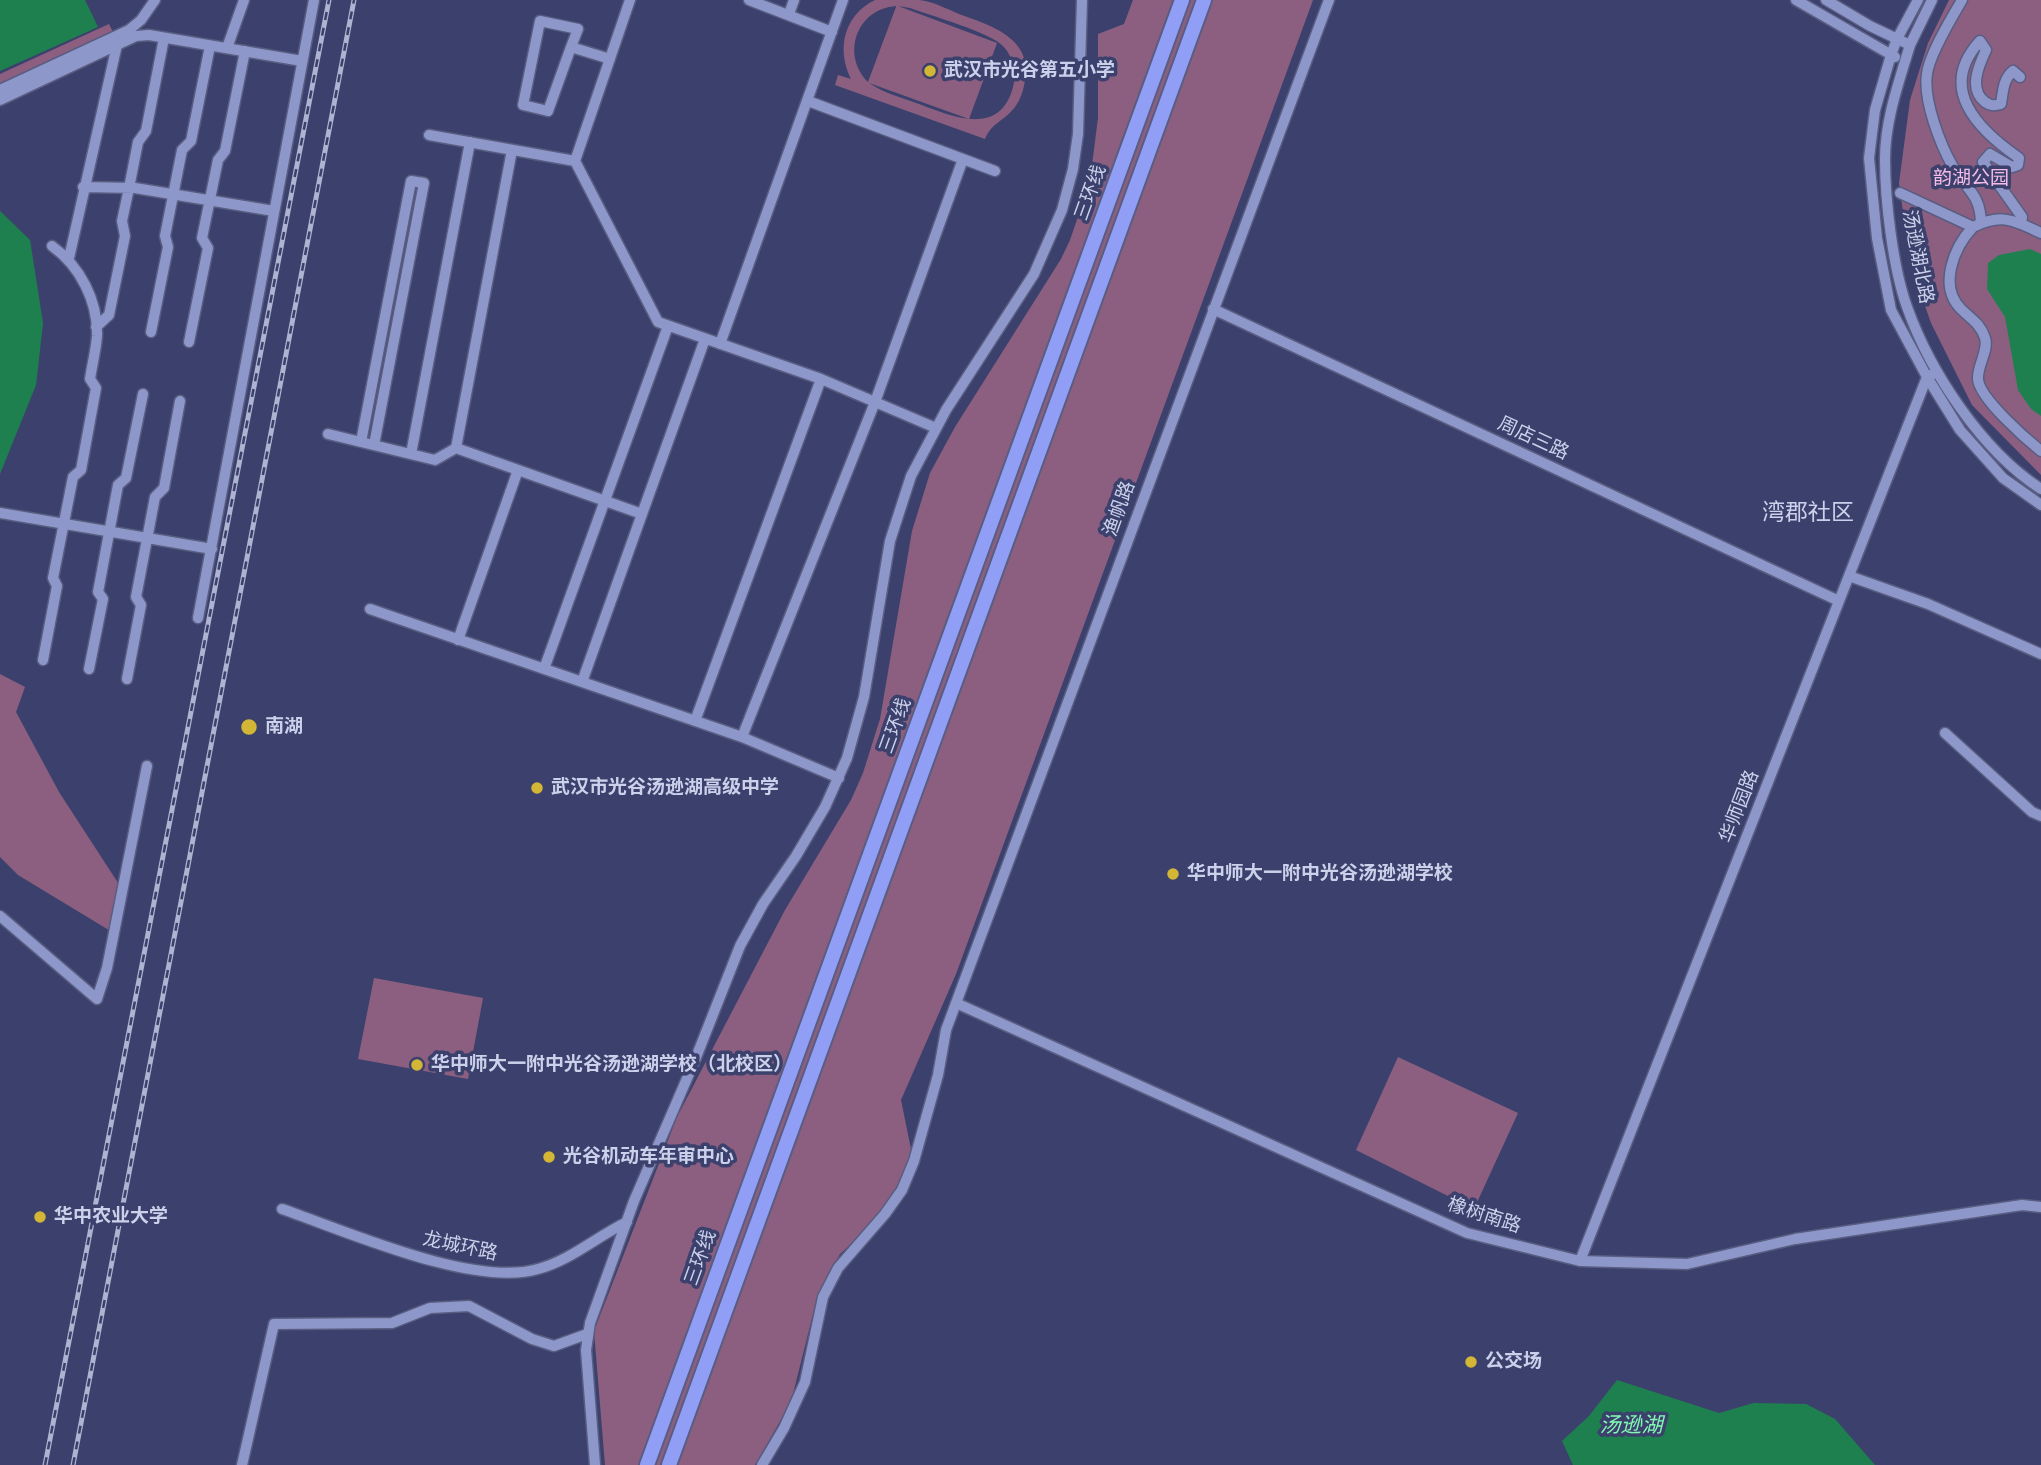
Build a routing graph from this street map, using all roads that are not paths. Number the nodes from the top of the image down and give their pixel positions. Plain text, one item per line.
1 (155, 0) edge
2 (244, 0) edge
3 (314, 0) edge
4 (630, 0) edge
5 (749, 0) edge
6 (794, 0) edge
7 (843, 0) edge
8 (1082, 0) edge
9 (1182, 0) edge
10 (1204, 0) edge
11 (1329, 0) edge
12 (1796, 0) edge
13 (1826, 0) edge
14 (1918, 0) edge
15 (1932, 0) edge
16 (1962, 0) edge
17 (789, 14) junction
18 (832, 32) junction
19 (164, 38) junction
20 (1897, 39) junction
21 (1910, 44) junction
22 (117, 45) junction
23 (210, 46) junction
24 (571, 47) junction
25 (227, 48) junction
26 (245, 51) junction
27 (1891, 55) junction
28 (610, 59) junction
29 (302, 61) junction
30 (1905, 61) junction
31 (2020, 77) dead end
32 (0, 90) edge
33 (0, 100) edge
34 (808, 101) junction
35 (429, 135) dead end
36 (470, 142) junction
37 (512, 149) junction
38 (963, 159) junction
39 (575, 161) junction
40 (995, 171) dead end
41 (83, 187) junction
42 (129, 188) junction
43 (1900, 193) dead end
44 (174, 194) junction
45 (209, 200) junction
46 (274, 211) junction
47 (2021, 224) junction
48 (1977, 225) junction
49 (2041, 233) edge
50 (52, 246) dead end
51 (69, 258) junction
52 (1213, 309) junction
53 (668, 326) junction
54 (96, 327) junction
55 (383, 328) junction
56 (396, 330) junction
57 (151, 332) dead end
58 (705, 339) junction
59 (189, 342) dead end
60 (720, 344) junction
61 (1932, 374) junction
62 (821, 379) junction
63 (143, 394) dead end
64 (180, 401) dead end
65 (875, 402) junction
66 (936, 428) junction
67 (328, 434) dead end
68 (361, 442) junction
69 (374, 445) junction
70 (456, 448) junction
71 (2041, 451) edge
72 (411, 454) junction
73 (518, 470) junction
74 (2041, 489) edge
75 (605, 501) junction
76 (2041, 505) edge
77 (0, 513) edge
78 (642, 514) junction
79 (64, 524) junction
80 (110, 532) junction
81 (147, 538) junction
82 (212, 549) junction
83 (1849, 576) junction
84 (1839, 601) junction
85 (370, 609) dead end
86 (198, 618) dead end
87 (458, 640) junction
88 (2041, 654) edge
89 (43, 660) dead end
90 (89, 669) dead end
91 (544, 669) junction
92 (127, 679) dead end
93 (582, 682) junction
94 (695, 721) junction
95 (1945, 733) dead end
96 (742, 737) junction
97 (148, 766) dead end
98 (839, 778) junction
99 (2041, 816) edge
100 (0, 916) edge
101 (956, 1003) junction
102 (2041, 1207) edge
103 (282, 1209) dead end
104 (627, 1222) junction
105 (1580, 1261) junction
106 (587, 1334) junction
107 (242, 1465) edge
108 (595, 1465) edge
109 (647, 1465) edge
110 (670, 1465) edge
111 (762, 1465) edge

1 - 32 street
2 - 25 street
3 - 29 street
4 - 28 street
5 - 17 street
6 - 17 street
7 - 18 street
8 - 66 street
9 - 109 highway, 三环线
10 - 110 highway, 三环线
11 - 52 street, 渔帆路
12 - 27 street
13 - 20 street
14 - 20 street, 汤逊湖北路
15 - 21 street, 汤逊湖北路
16 - 48 street
17 - 18 street
18 - 34 street
19 - 22 street
19 - 23 street
19 - 42 street
20 - 21 street
20 - 27 street, 汤逊湖北路
21 - 30 street, 汤逊湖北路
22 - 33 street
22 - 41 street
23 - 25 street
23 - 44 street
24 - 24 street
24 - 28 street
25 - 26 street
26 - 29 street
26 - 45 street
27 - 30 street
27 - 61 street, 汤逊湖北路
28 - 39 street
29 - 46 street
30 - 61 street, 汤逊湖北路
31 - 47 street
34 - 38 street
34 - 60 street
35 - 36 street
36 - 37 street
36 - 72 street
37 - 39 street
37 - 70 street
38 - 40 street
38 - 65 street
39 - 53 street
41 - 42 street
41 - 51 street
42 - 44 street
42 - 54 street
43 - 48 street
44 - 45 street
44 - 57 street
45 - 46 street
45 - 59 street
46 - 82 street
47 - 48 street
47 - 49 street
48 - 71 street
50 - 51 street
51 - 54 street
52 - 84 street, 周店三路
52 - 101 street, 渔帆路
53 - 58 street
53 - 75 street
54 - 79 street
55 - 56 street
55 - 56 street
55 - 68 street
56 - 69 street
58 - 60 street
58 - 78 street
60 - 62 street
61 - 74 street, 汤逊湖北路
61 - 76 street, 汤逊湖北路
61 - 83 street, 华师园路
62 - 65 street
62 - 94 street
63 - 80 street
64 - 81 street
65 - 66 street
65 - 96 street
66 - 98 street
67 - 68 street
68 - 69 street
69 - 72 street
70 - 72 street
70 - 73 street
73 - 75 street
73 - 87 street
75 - 78 street
75 - 91 street
77 - 79 street
78 - 93 street
79 - 80 street
79 - 89 street
80 - 81 street
80 - 90 street
81 - 82 street
81 - 92 street
82 - 86 street
83 - 84 street, 华师园路
83 - 88 street
84 - 105 street, 华师园路
85 - 87 street
87 - 91 street
91 - 93 street
93 - 94 street
94 - 96 street
95 - 99 street
96 - 98 street
97 - 100 street
98 - 104 street
101 - 105 street, 橡树南路
101 - 111 street, 渔帆路
102 - 105 street, 橡树南路
103 - 104 street, 龙城环路
104 - 106 street
106 - 107 street
106 - 108 street

